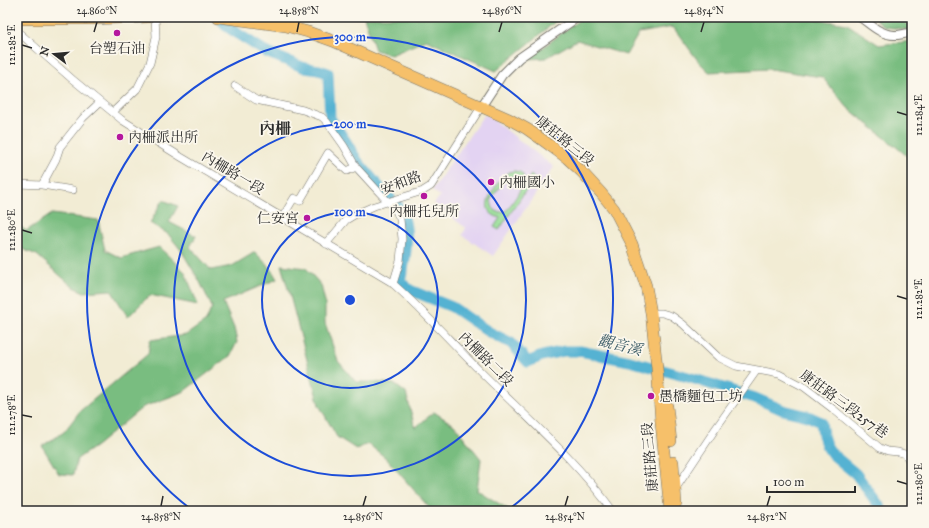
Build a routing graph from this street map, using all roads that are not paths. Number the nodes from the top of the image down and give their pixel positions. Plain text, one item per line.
1 (148, 17) edge
2 (155, 17) edge
3 (269, 17) edge
4 (578, 17) edge
5 (860, 17) edge
6 (223, 18) edge
7 (17, 19) edge
8 (17, 31) edge
9 (912, 32) edge
10 (235, 86) dead end
11 (100, 102) junction
12 (483, 104) junction
13 (113, 112) junction
14 (356, 167) junction
15 (17, 184) edge
16 (42, 185) junction
17 (73, 190) dead end
18 (389, 202) junction
19 (282, 218) junction
20 (326, 244) junction
21 (393, 284) junction
22 (657, 313) junction
23 (758, 370) junction
24 (912, 464) edge
25 (676, 488) junction
26 (613, 511) edge
27 (670, 511) edge
28 (677, 511) edge

1 - 7 main road
2 - 13 street
3 - 12 main road, 康莊路三段
4 - 12 street
5 - 9 street
6 - 12 main road, 康莊路三段
8 - 11 street, 內柵路一段
10 - 14 street
11 - 13 street, 內柵路一段
11 - 16 street
12 - 18 street, 安和路
12 - 22 main road, 康莊路三段
12 - 27 main road, 康莊路三段
13 - 19 street, 內柵路一段
14 - 18 street
14 - 19 street
15 - 16 street
16 - 17 street
18 - 20 street, 安和路
18 - 21 street
19 - 20 street, 內柵路一段
20 - 21 street, 內柵路二段
21 - 26 street, 內柵路二段
22 - 23 street, 康莊路三段257巷
22 - 25 main road, 康莊路三段
23 - 24 street, 康莊路三段257巷
23 - 25 street
25 - 28 main road, 康莊路三段

